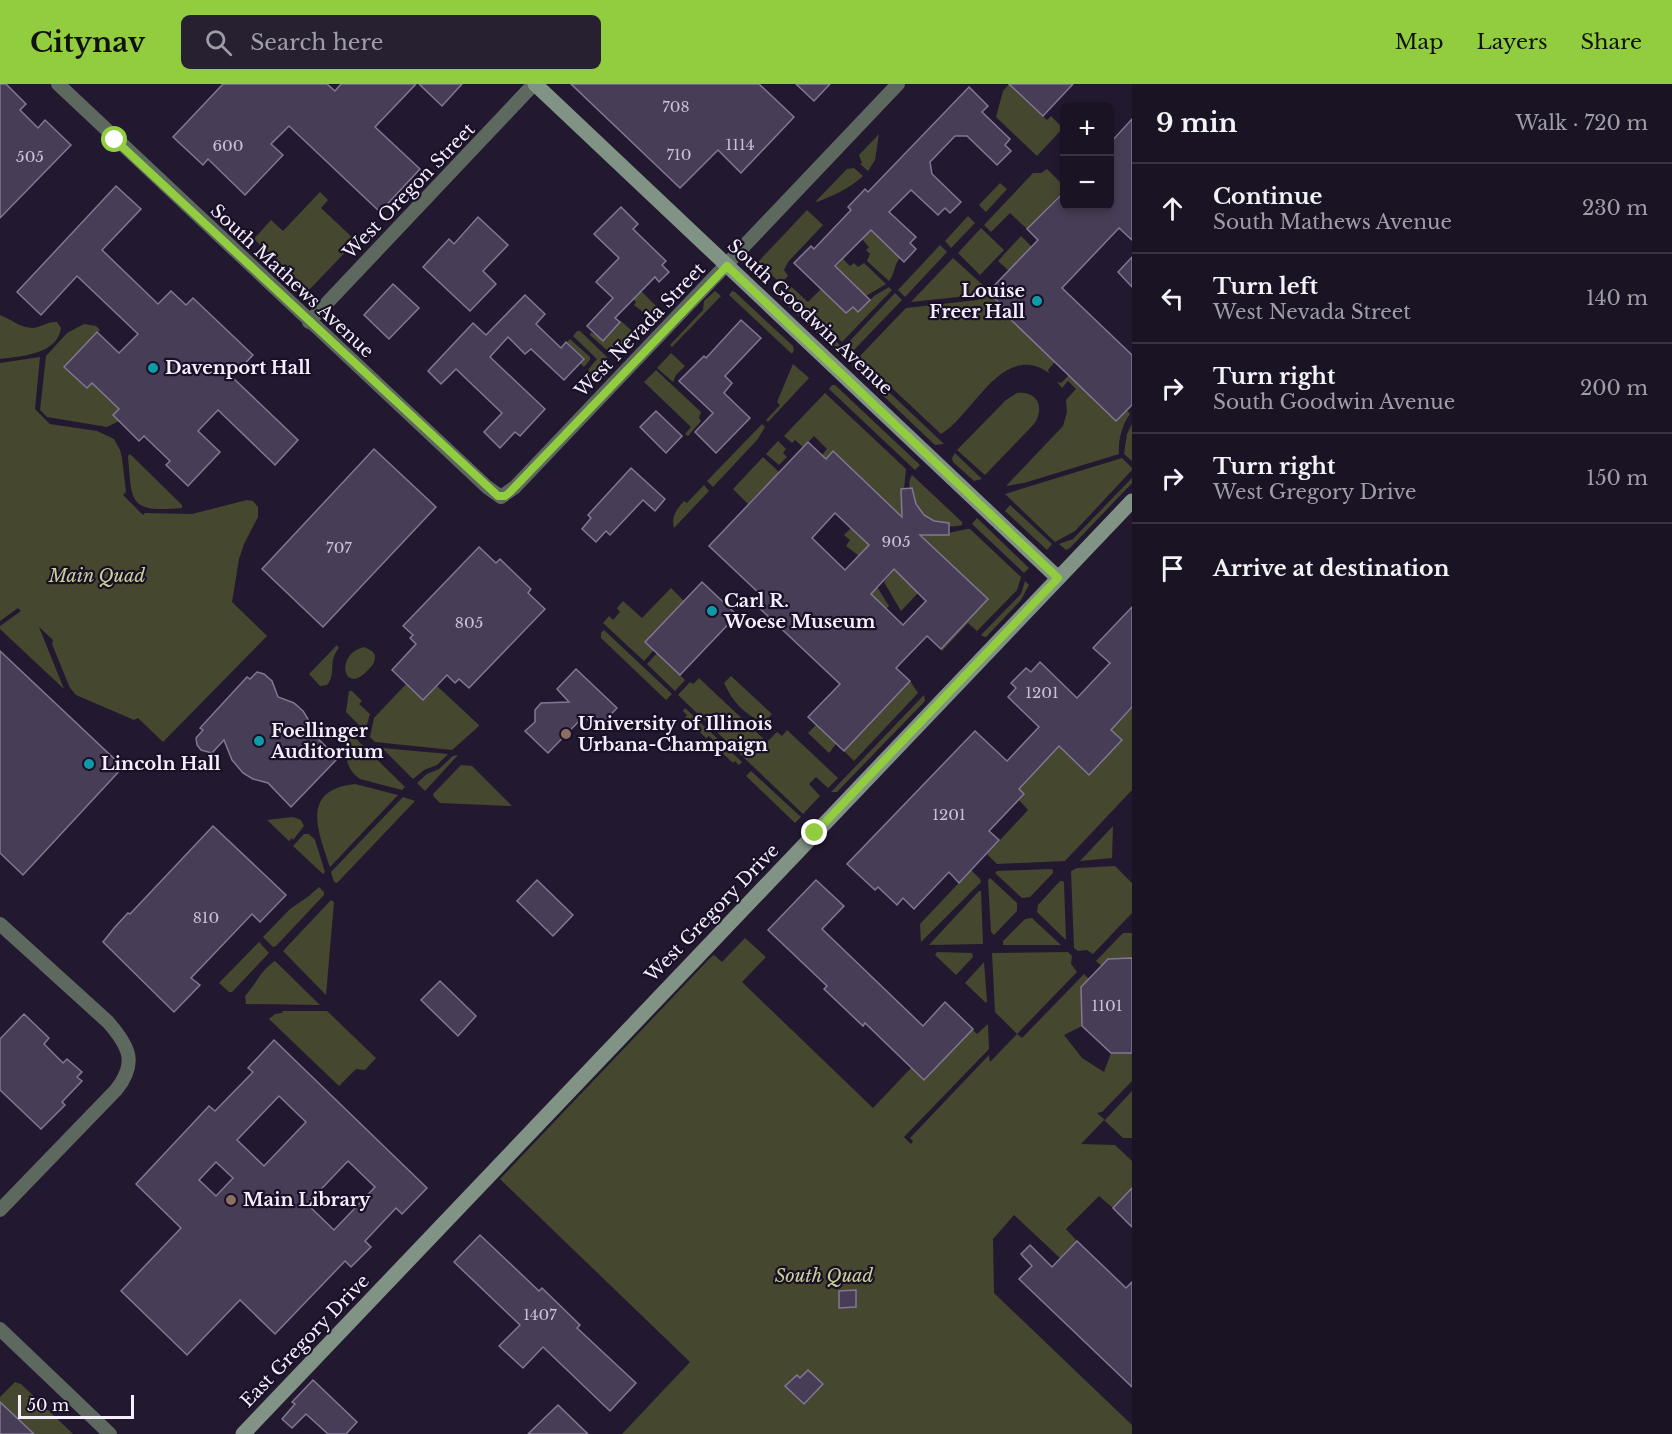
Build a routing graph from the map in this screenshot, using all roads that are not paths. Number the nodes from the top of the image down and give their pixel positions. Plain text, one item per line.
1 (58, 84) edge
2 (535, 84) edge
3 (898, 84) edge
4 (727, 266) junction
5 (309, 322) junction
6 (505, 496) joint
7 (1132, 501) edge
8 (1058, 578) junction
9 (0, 924) edge
10 (0, 1210) edge
11 (395, 1274) joint
12 (0, 1329) edge
13 (110, 1434) edge
14 (243, 1434) edge

1 - 5 street, South Mathews Avenue
2 - 4 street, South Goodwin Avenue
2 - 5 street, West Oregon Street
3 - 4 street, West Nevada Street
4 - 6 street, West Nevada Street
4 - 8 street, South Goodwin Avenue
5 - 6 street, South Mathews Avenue
7 - 8 street, West Gregory Drive
8 - 11 street, West Gregory Drive
9 - 10 street
11 - 14 street, East Gregory Drive
12 - 13 street

